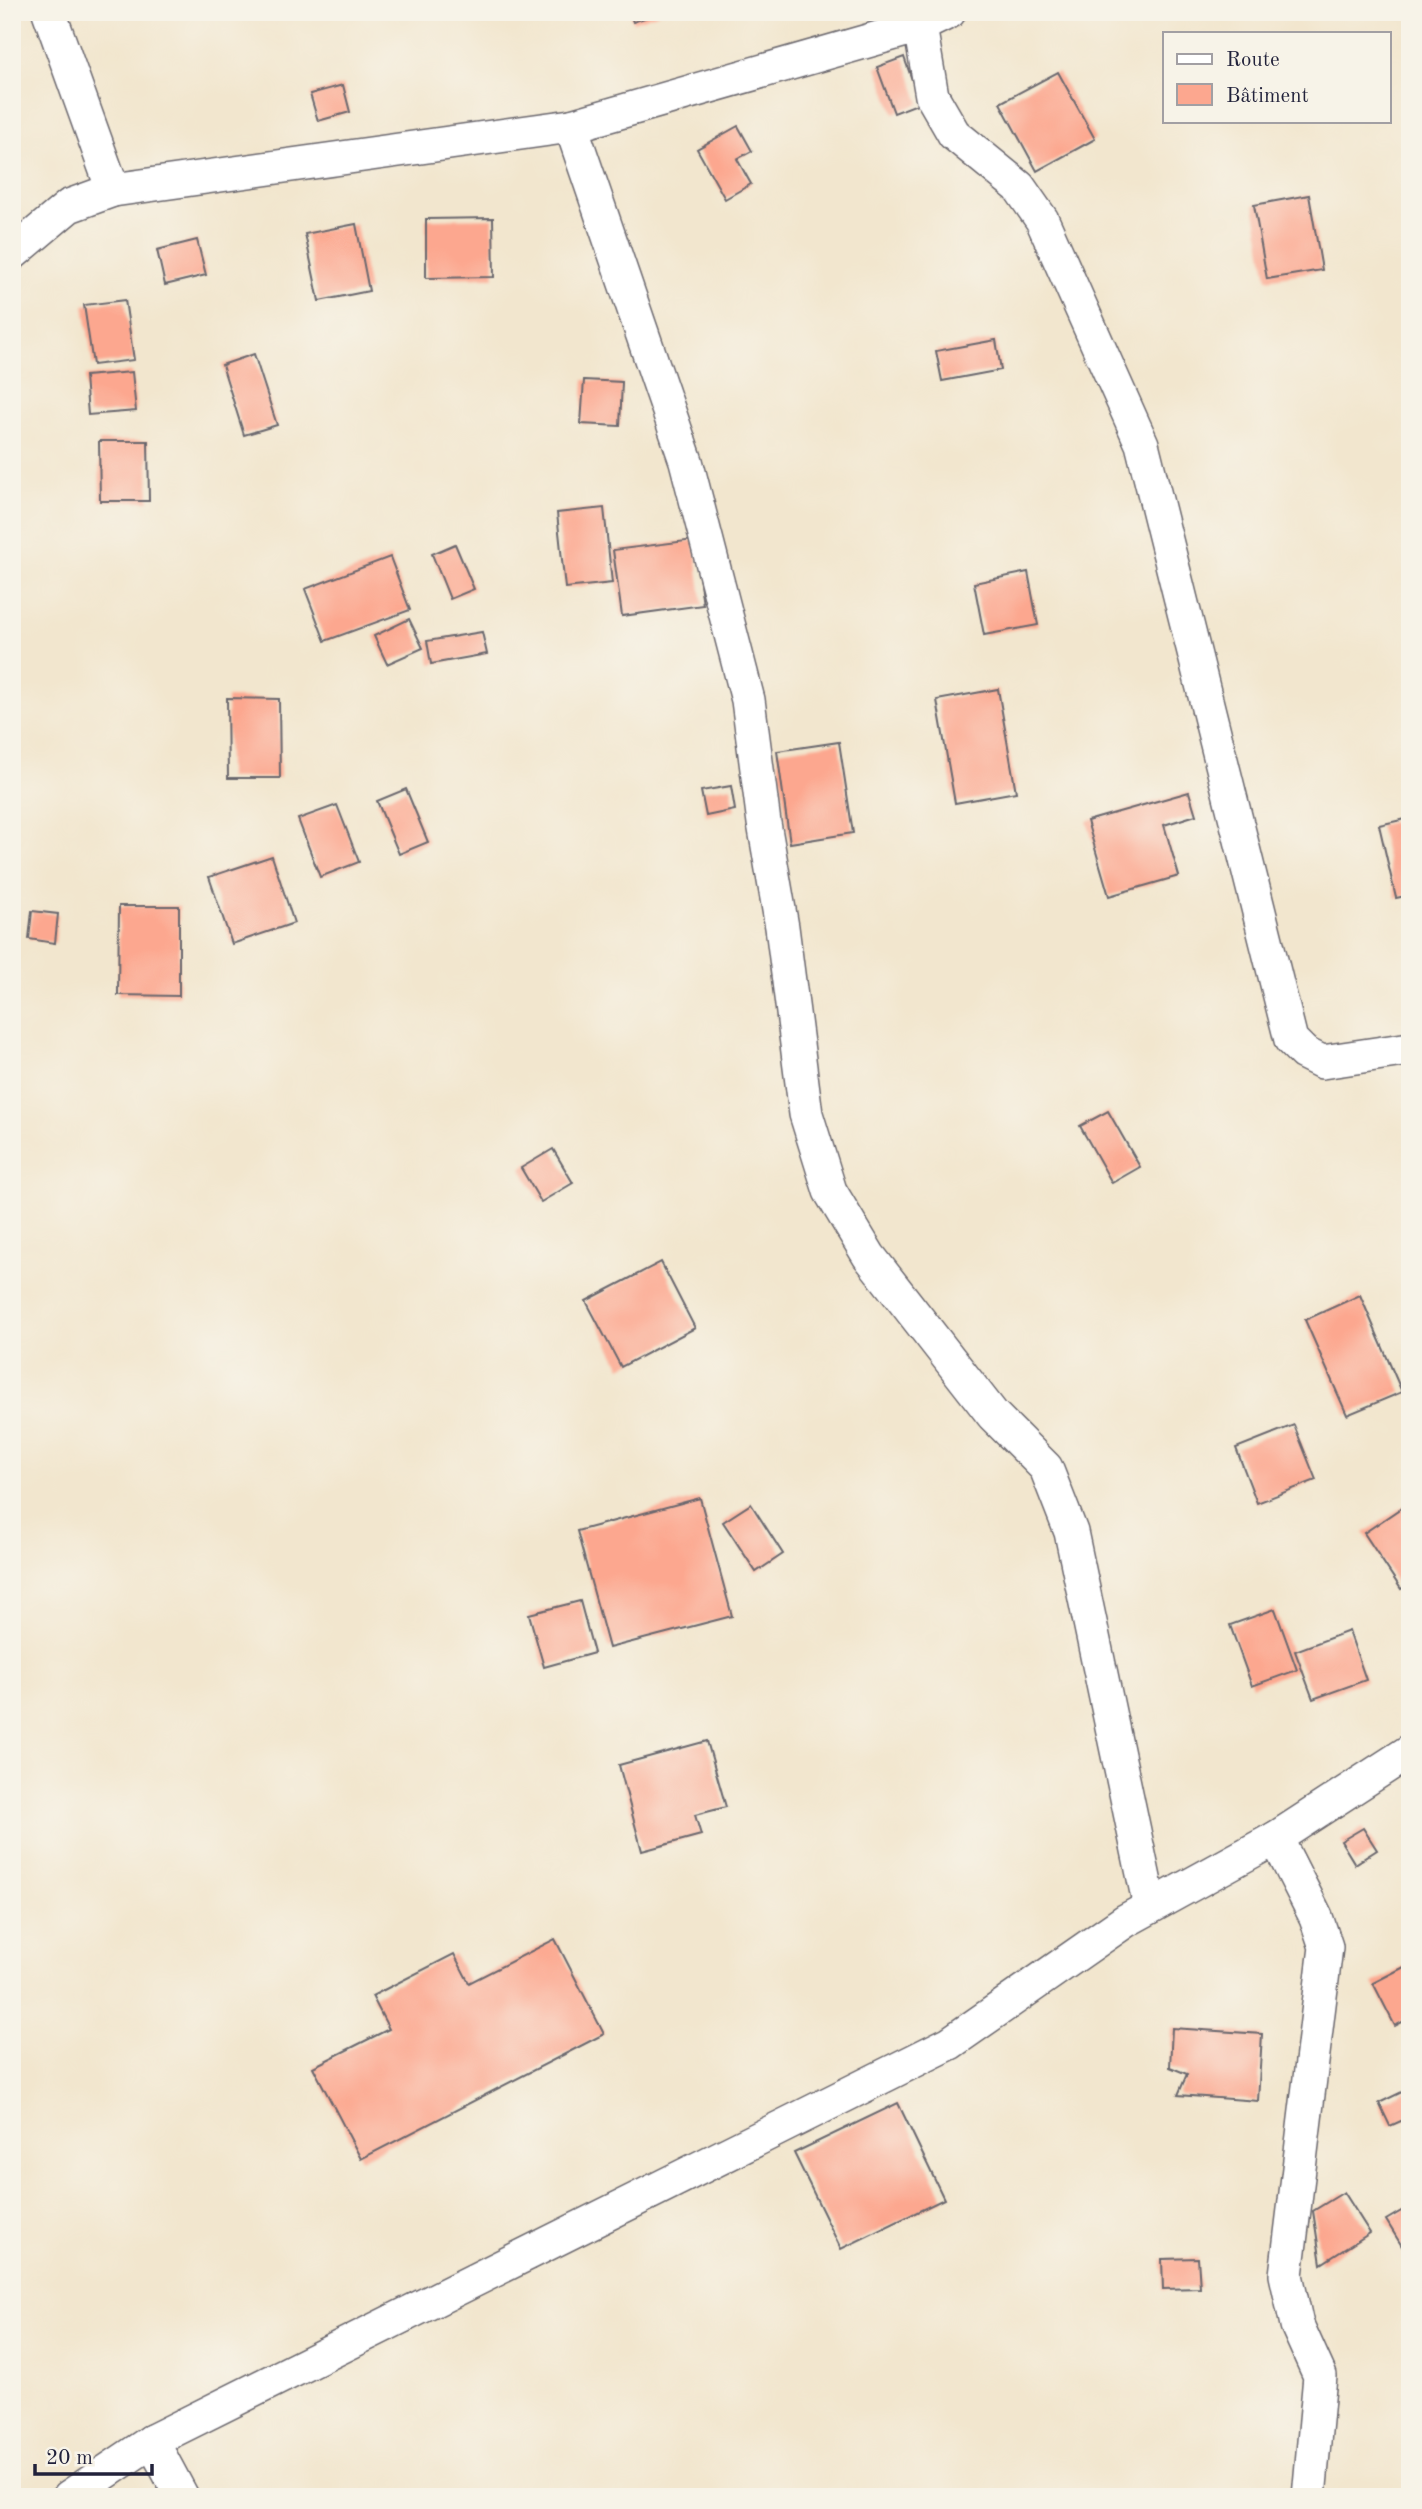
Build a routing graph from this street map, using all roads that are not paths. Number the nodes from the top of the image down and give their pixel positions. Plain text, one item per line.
1 (49, 12) edge
2 (935, 19) edge
3 (571, 126) junction
4 (113, 190) junction
5 (12, 254) edge
6 (1410, 1049) edge
7 (1410, 1751) edge
8 (1276, 1838) junction
9 (1150, 1907) junction
10 (152, 2441) junction
11 (69, 2497) edge
12 (182, 2497) edge
13 (1309, 2497) edge

1 - 4 street
2 - 3 street
2 - 6 street
3 - 4 street
3 - 9 street
4 - 5 street
7 - 8 street
8 - 9 street
8 - 13 street
9 - 10 street
10 - 11 street
10 - 12 street

